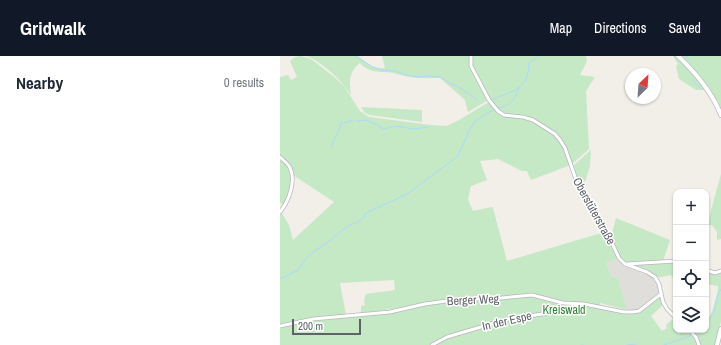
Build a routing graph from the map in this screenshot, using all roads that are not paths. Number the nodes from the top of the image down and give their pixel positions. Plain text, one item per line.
1 (472, 56) edge
2 (678, 56) edge
3 (721, 115) edge
4 (280, 157) edge
5 (280, 212) edge
6 (673, 262) edge
7 (625, 264) junction
8 (721, 270) edge
9 (709, 271) edge
10 (661, 294) junction
11 (584, 304) junction
12 (673, 315) edge
13 (280, 326) edge
14 (721, 329) edge
15 (692, 333) edge
16 (432, 345) edge
17 (699, 345) edge
18 (717, 345) edge

1 - 7 street, Oberstüterstraße
2 - 3 main road
4 - 5 street
6 - 7 street
7 - 10 street
8 - 9 street
10 - 11 street, Berger Weg
10 - 12 street
11 - 13 street, Berger Weg
11 - 16 street, In der Espe
14 - 18 main road
15 - 17 street

